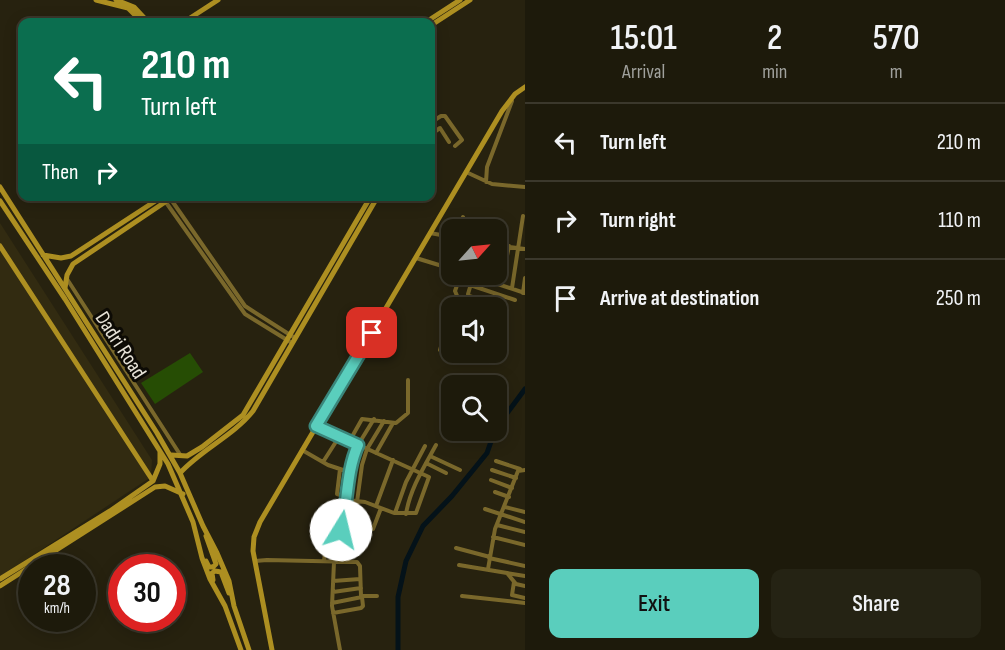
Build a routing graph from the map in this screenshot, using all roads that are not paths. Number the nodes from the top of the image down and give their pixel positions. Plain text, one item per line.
1 (96, 0) edge
2 (117, 0) edge
3 (211, 0) edge
4 (218, 0) edge
5 (460, 0) edge
6 (470, 0) edge
7 (138, 18) edge
8 (144, 18) edge
9 (184, 18) edge
10 (190, 18) edge
11 (432, 18) edge
12 (435, 23) edge
13 (525, 87) edge
14 (515, 94) junction
15 (435, 120) edge
16 (435, 123) edge
17 (450, 123) junction
18 (440, 129) junction
19 (455, 131) junction
20 (435, 132) edge
21 (455, 146) dead end
22 (466, 172) junction
23 (486, 182) junction
24 (0, 187) edge
25 (525, 187) edge
26 (0, 201) edge
27 (162, 201) edge
28 (169, 201) edge
29 (368, 201) edge
30 (375, 201) edge
31 (523, 216) dead end
32 (113, 233) junction
33 (430, 233) junction
34 (441, 235) edge
35 (0, 246) edge
36 (509, 246) joint
37 (519, 248) junction
38 (525, 249) edge
39 (0, 252) edge
40 (43, 255) junction
41 (507, 256) edge
42 (416, 258) junction
43 (441, 266) edge
44 (66, 279) junction
45 (525, 279) edge
46 (470, 285) joint
47 (501, 285) edge
48 (65, 288) junction
49 (512, 288) junction
50 (524, 293) edge
51 (472, 297) edge
52 (515, 300) dead end
53 (291, 339) junction
54 (441, 346) edge
55 (440, 350) dead end
56 (408, 380) dead end
57 (374, 419) junction
58 (384, 421) junction
59 (393, 423) junction
60 (316, 426) junction
61 (339, 437) junction
62 (349, 442) junction
63 (358, 445) junction
64 (436, 445) dead end
65 (425, 446) dead end
66 (159, 448) junction
67 (367, 449) junction
68 (302, 450) junction
69 (376, 453) junction
70 (171, 455) junction
71 (181, 456) junction
72 (430, 456) junction
73 (393, 460) junction
74 (496, 461) dead end
75 (323, 462) junction
76 (426, 463) junction
77 (412, 468) junction
78 (340, 469) junction
79 (460, 470) dead end
80 (492, 470) dead end
81 (523, 470) edge
82 (349, 472) junction
83 (421, 472) junction
84 (180, 473) junction
85 (446, 473) dead end
86 (516, 478) junction
87 (491, 480) dead end
88 (152, 482) junction
89 (512, 488) junction
90 (495, 492) dead end
91 (183, 494) junction
92 (138, 495) junction
93 (509, 497) junction
94 (347, 498) junction
95 (357, 500) junction
96 (378, 507) junction
97 (505, 507) junction
98 (485, 510) dead end
99 (525, 512) edge
100 (395, 513) junction
101 (406, 514) junction
102 (502, 516) junction
103 (525, 522) edge
104 (354, 524) dead end
105 (497, 525) junction
106 (203, 526) junction
107 (373, 529) dead end
108 (197, 532) junction
109 (525, 532) edge
110 (493, 537) junction
111 (525, 545) edge
112 (456, 548) dead end
113 (490, 557) junction
114 (255, 561) junction
115 (324, 561) junction
116 (334, 562) junction
117 (459, 565) dead end
118 (525, 566) edge
119 (488, 569) junction
120 (507, 573) junction
121 (525, 576) edge
122 (0, 579) edge
123 (360, 579) junction
124 (333, 581) junction
125 (514, 581) junction
126 (0, 586) edge
127 (525, 586) edge
128 (361, 588) junction
129 (333, 592) junction
130 (376, 596) dead end
131 (462, 596) dead end
132 (362, 597) junction
133 (525, 598) edge
134 (332, 603) junction
135 (525, 603) edge
136 (225, 606) junction
137 (234, 606) junction
138 (333, 613) junction
139 (241, 650) edge
140 (249, 650) edge
141 (272, 650) edge
142 (340, 650) edge

1 - 7 street
2 - 8 street
3 - 9 street
4 - 10 street
5 - 11 street
6 - 12 street
13 - 14 street
14 - 22 street
14 - 23 street
15 - 17 street
16 - 18 street
17 - 18 street
17 - 19 street
18 - 19 street
18 - 20 street
19 - 21 street
22 - 23 street
22 - 33 street
23 - 25 street
24 - 40 street, Dadri Road
26 - 66 street, Dadri Road
27 - 32 street
28 - 53 street
29 - 53 street
30 - 53 street
31 - 37 street
32 - 40 street
32 - 44 street
33 - 34 street
33 - 42 street
35 - 88 street
36 - 37 street
36 - 41 street
37 - 38 street
37 - 49 street
39 - 88 street
40 - 48 street, Dadri Road
42 - 43 street
42 - 60 street
44 - 48 street
44 - 71 street
45 - 50 street
46 - 51 street
46 - 52 street
47 - 49 street
48 - 70 street, Dadri Road
49 - 50 street
53 - 71 street
53 - 84 street
54 - 55 street
56 - 59 street
57 - 58 street
57 - 62 street
57 - 63 street
58 - 59 street
58 - 67 street
59 - 69 street
60 - 61 street
60 - 68 street
61 - 62 street
61 - 75 street
62 - 63 street
63 - 67 street
63 - 82 street
64 - 72 street
65 - 77 street
66 - 88 street
66 - 91 street, Dadri Road
67 - 69 street
67 - 95 street
68 - 75 street
68 - 114 street
69 - 73 street
70 - 71 street
70 - 84 street, Dadri Road
72 - 76 street
72 - 79 street
73 - 77 street
73 - 96 street
74 - 81 street
75 - 78 street
76 - 83 street
76 - 85 street
77 - 83 street
77 - 100 street
78 - 82 street
78 - 94 street
80 - 86 street
81 - 86 street
82 - 94 street
83 - 101 street
83 - 101 street
84 - 106 street, Dadri Road
86 - 89 street
87 - 89 street
88 - 92 street
89 - 93 street
90 - 93 street
91 - 92 street
91 - 108 street, Dadri Road
92 - 122 street
92 - 126 street
93 - 97 street
94 - 95 street
94 - 115 street
95 - 96 street
95 - 104 street
96 - 100 street
96 - 107 street
97 - 99 street
97 - 102 street
98 - 102 street
100 - 101 street
102 - 103 street
102 - 105 street
105 - 109 street
105 - 110 street
106 - 108 street, Dadri Road
106 - 137 street, Dadri Road
108 - 136 street, Dadri Road
110 - 111 street
110 - 113 street
112 - 113 street
113 - 118 street
113 - 119 street
114 - 115 street
114 - 141 street
115 - 116 street
116 - 123 street
116 - 124 street
117 - 119 street
119 - 120 street
120 - 121 street
120 - 125 street
123 - 124 street
123 - 128 street
124 - 129 street
125 - 127 street
125 - 133 street
128 - 129 street
128 - 132 street
129 - 134 street
130 - 132 street
131 - 135 street
132 - 134 street
132 - 138 street
134 - 138 street
136 - 137 street, Dadri Road
136 - 139 street, Dadri Road
137 - 140 street, Dadri Road
138 - 142 street

